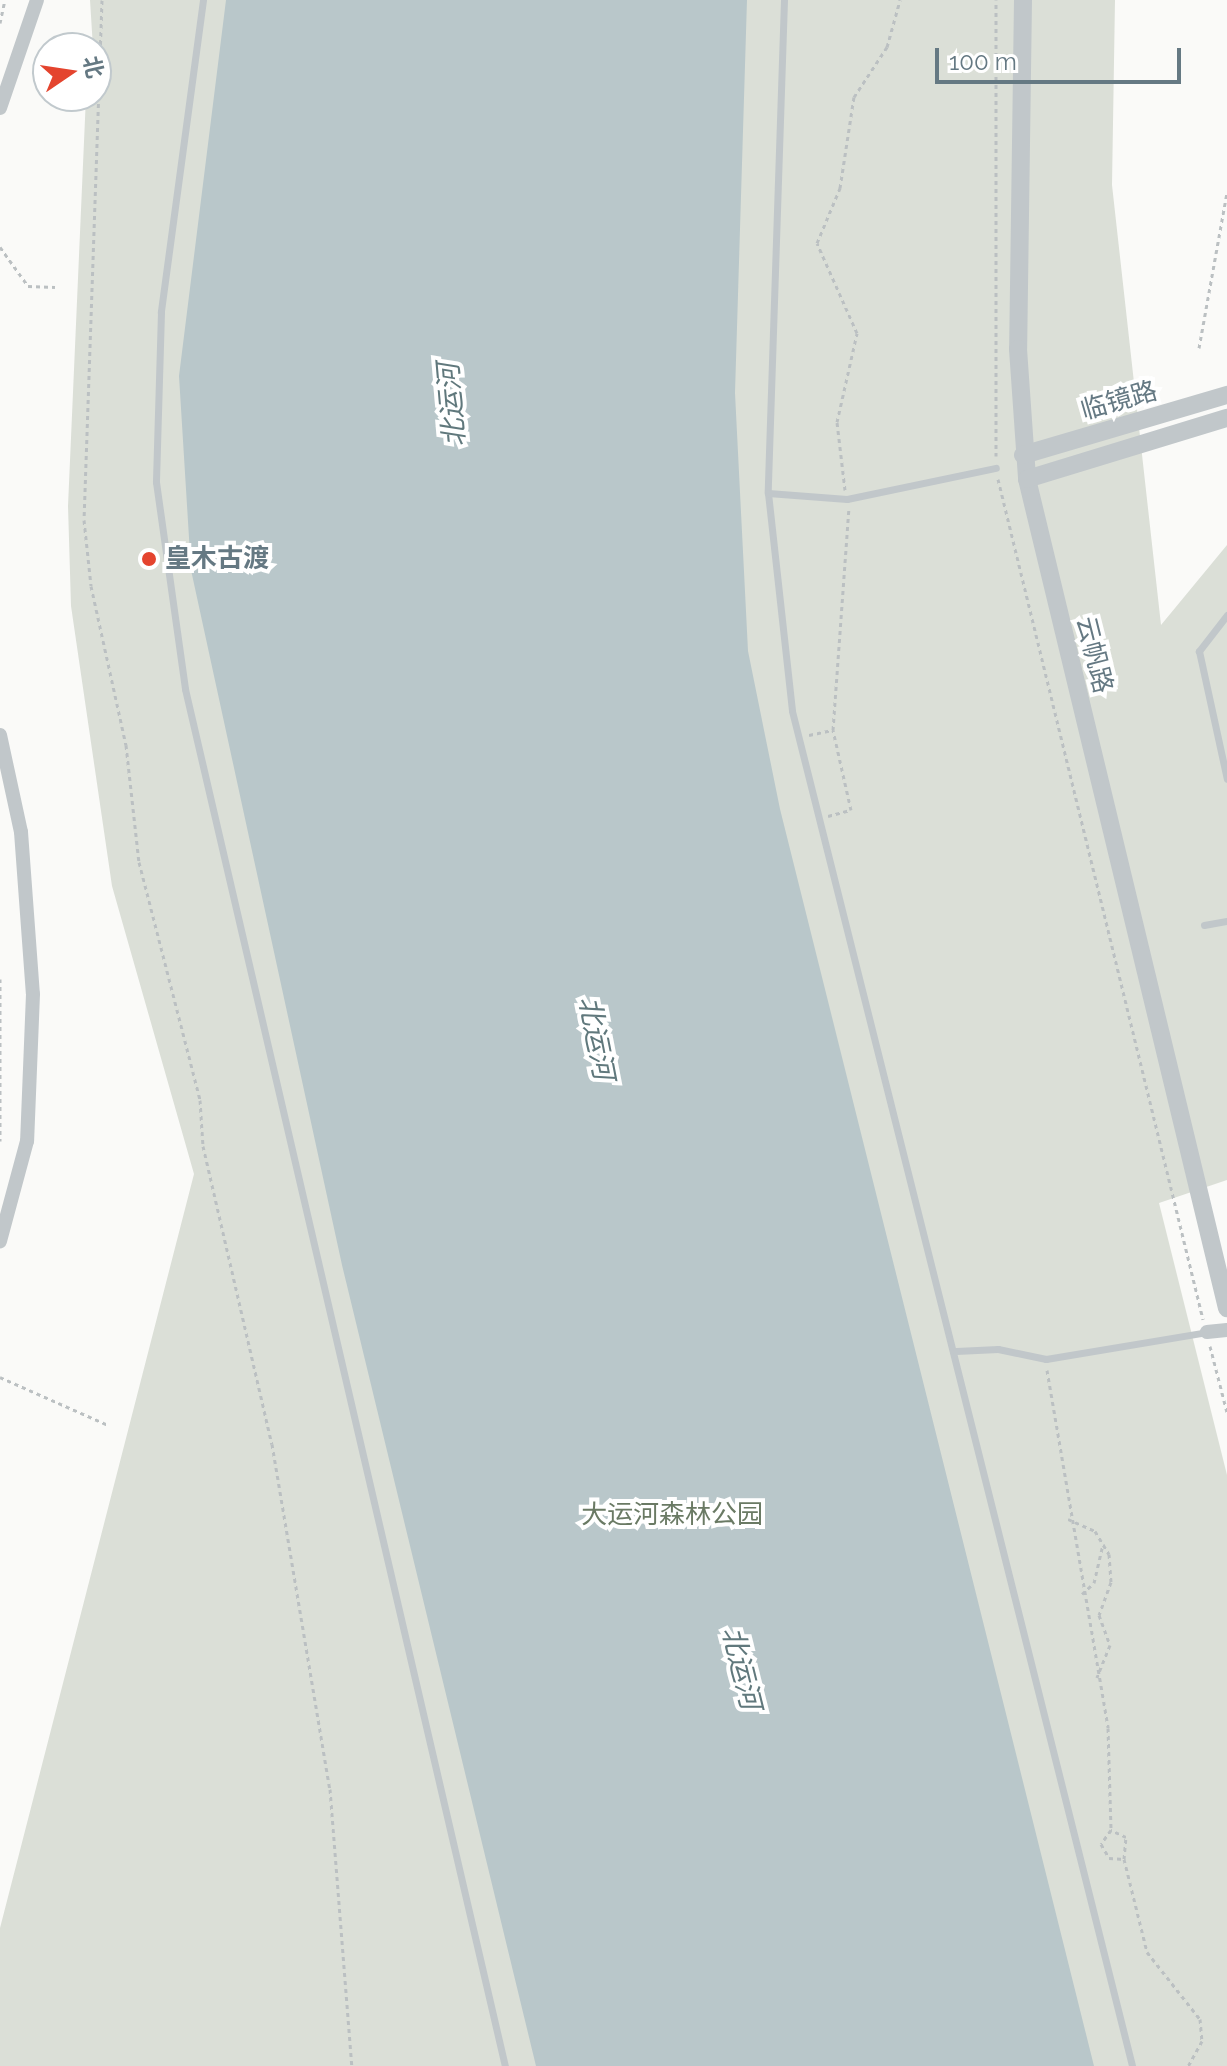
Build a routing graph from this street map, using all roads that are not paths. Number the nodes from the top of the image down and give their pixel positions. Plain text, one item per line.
1 (37, 0) edge
2 (203, 0) edge
3 (784, 0) edge
4 (1023, 0) edge
5 (0, 108) edge
6 (1227, 395) edge
7 (1227, 418) edge
8 (1023, 455) junction
9 (996, 468) dead end
10 (1027, 479) junction
11 (768, 493) junction
12 (1227, 615) edge
13 (0, 735) edge
14 (1227, 779) edge
15 (1227, 921) edge
16 (1204, 925) dead end
17 (0, 1241) edge
18 (1227, 1308) edge
19 (1227, 1330) edge
20 (1207, 1332) joint
21 (956, 1351) junction
22 (505, 2066) edge
23 (1132, 2066) edge

1 - 5 street
2 - 22 lane
3 - 11 lane
4 - 8 street, 云帆路
6 - 8 street, 临镜路
7 - 10 street, 临镜路
8 - 10 street, 云帆路
9 - 11 lane
10 - 18 street, 云帆路
11 - 21 lane
12 - 14 lane
13 - 17 street
15 - 16 lane
19 - 20 street
20 - 21 lane
21 - 23 lane

